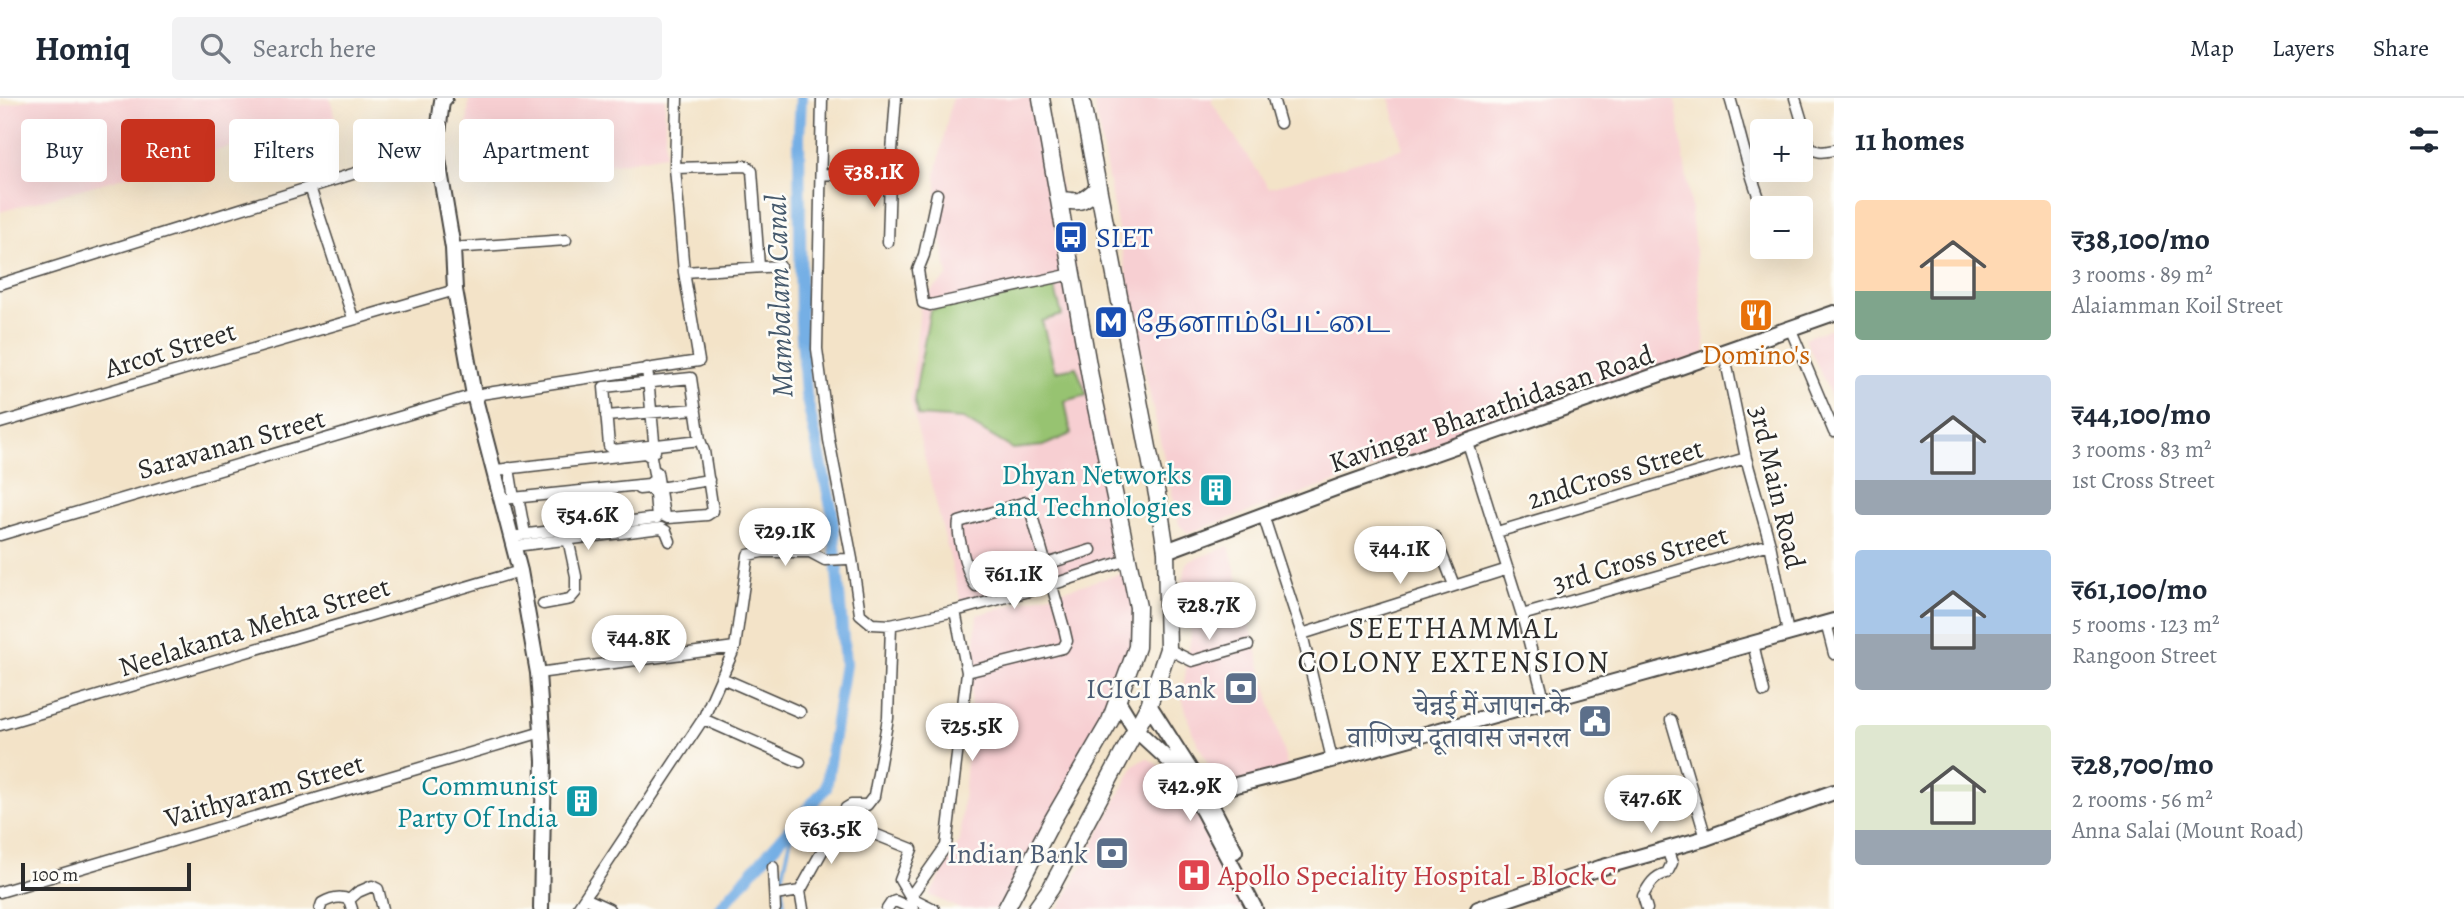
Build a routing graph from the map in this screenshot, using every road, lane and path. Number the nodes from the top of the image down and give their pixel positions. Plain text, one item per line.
1 (677, 98) edge
2 (821, 98) edge
3 (896, 98) edge
4 (1041, 98) edge
5 (1081, 98) edge
6 (1273, 98) edge
7 (1730, 98) edge
8 (1795, 98) edge
9 (442, 99) edge
10 (440, 119) edge
11 (1280, 123) dead end
12 (1834, 150) edge
13 (675, 168) junction
14 (353, 174) edge
15 (821, 174) junction
16 (890, 178) junction
17 (442, 182) edge
18 (310, 187) junction
19 (1098, 188) junction
20 (937, 194) dead end
21 (1757, 196) edge
22 (1059, 199) junction
23 (1104, 211) junction
24 (1062, 217) junction
25 (566, 240) dead end
26 (888, 242) dead end
27 (453, 248) junction
28 (759, 266) junction
29 (780, 266) dead end
30 (684, 272) junction
31 (1072, 274) junction
32 (0, 284) edge
33 (455, 290) junction
34 (1834, 313) edge
35 (353, 318) junction
36 (1791, 330) junction
37 (1724, 352) junction
38 (647, 368) junction
39 (648, 383) junction
40 (474, 395) junction
41 (696, 409) junction
42 (651, 414) junction
43 (606, 416) junction
44 (0, 423) edge
45 (1834, 432) edge
46 (700, 440) junction
47 (1468, 443) junction
48 (654, 447) junction
49 (1746, 458) junction
50 (502, 469) junction
51 (709, 480) junction
52 (659, 488) junction
53 (510, 501) junction
54 (1263, 515) junction
55 (1497, 532) junction
56 (0, 535) edge
57 (1435, 537) dead end
58 (517, 539) junction
59 (568, 539) junction
60 (670, 541) dead end
61 (1770, 544) junction
62 (1091, 550) dead end
63 (1166, 551) junction
64 (847, 559) dead end
65 (1127, 560) junction
66 (1045, 565) junction
67 (1508, 569) junction
68 (520, 571) junction
69 (1051, 585) junction
70 (1454, 586) junction
71 (543, 604) dead end
72 (955, 611) junction
73 (1522, 615) junction
74 (1830, 622) edge
75 (891, 625) junction
76 (1788, 633) junction
77 (1302, 634) junction
78 (1753, 643) junction
79 (1248, 645) dead end
80 (735, 647) junction
81 (1168, 649) junction
82 (1834, 653) edge
83 (967, 672) junction
84 (538, 673) junction
85 (722, 678) junction
86 (1764, 692) dead end
87 (1544, 699) junction
88 (1118, 701) junction
89 (1149, 705) junction
90 (800, 712) dead end
91 (703, 719) junction
92 (1671, 720) dead end
93 (0, 725) edge
94 (1135, 729) junction
95 (542, 732) junction
96 (1332, 759) junction
97 (800, 762) dead end
98 (1834, 792) edge
99 (1199, 794) junction
100 (839, 820) junction
101 (1706, 838) junction
102 (1667, 849) junction
103 (773, 867) dead end
104 (800, 891) junction
105 (0, 892) edge
106 (775, 895) junction
107 (910, 897) junction
108 (585, 898) junction
109 (351, 904) edge
110 (320, 909) edge
111 (383, 909) edge
112 (541, 909) edge
113 (577, 909) edge
114 (609, 909) edge
115 (775, 909) edge
116 (803, 909) edge
117 (887, 909) edge
118 (913, 909) edge
119 (934, 909) edge
120 (1006, 909) edge
121 (1036, 909) edge
122 (1255, 909) edge
123 (1264, 909) edge
124 (1478, 909) edge
125 (1647, 909) edge

1 - 13 street
2 - 15 street
3 - 16 street
4 - 22 main road
5 - 19 main road
6 - 11 street
7 - 21 street
8 - 12 street
9 - 10 street
13 - 28 street
13 - 30 street
14 - 18 street
15 - 16 street
15 - 75 street
16 - 26 street
17 - 27 street
18 - 32 street
18 - 35 street
19 - 22 main road
19 - 23 main road
20 - 31 street
22 - 24 main road
23 - 24 main road
23 - 63 main road
24 - 31 main road
25 - 27 street
27 - 33 street
28 - 29 street
28 - 30 street
30 - 38 street, Saravanan Street
31 - 65 main road
33 - 35 street, Arcot Street
33 - 40 street
34 - 36 street, Kavingar Bharathidasan Road
35 - 44 street, Arcot Street
36 - 37 street, Kavingar Bharathidasan Road
36 - 45 street
37 - 47 street, Kavingar Bharathidasan Road
37 - 49 street, 3rd Main Road
38 - 39 street
38 - 40 street, Saravanan Street
39 - 41 street
39 - 42 street
39 - 43 street
40 - 50 street
40 - 56 street, Saravanan Street
41 - 42 street
41 - 46 street
42 - 43 street
42 - 48 street
43 - 48 street
46 - 48 street
46 - 51 street
47 - 54 street, Kavingar Bharathidasan Road
47 - 55 street
48 - 52 street
49 - 55 street, 2ndCross Street
49 - 61 street, 3rd Main Road
50 - 53 street
50 - 53 street
51 - 52 street
51 - 52 street
53 - 58 street
53 - 58 street
54 - 63 street, Kavingar Bharathidasan Road
54 - 77 street
55 - 67 street
57 - 70 street
58 - 59 street
58 - 68 street
59 - 60 street
59 - 71 street
61 - 73 street, 3rd Cross Street
61 - 76 street, 3rd Main Road
62 - 66 street
63 - 81 main road
64 - 80 street
65 - 69 street
65 - 88 main road
66 - 66 street
66 - 69 street
67 - 70 street
67 - 73 street
68 - 84 street
68 - 93 street, Neelakanta Mehta Street
69 - 72 street
69 - 83 street
70 - 77 street
72 - 75 street
72 - 83 street
73 - 87 street
74 - 76 street
74 - 82 street
75 - 100 street
76 - 78 street
77 - 96 street
78 - 86 street
78 - 87 street
79 - 81 street
80 - 84 street
80 - 85 street
81 - 89 main road
83 - 107 street
84 - 95 street
85 - 90 street
85 - 91 street
87 - 96 street
88 - 94 street
88 - 120 main road
89 - 94 main road
89 - 99 street
91 - 97 street
91 - 108 street
92 - 101 street
94 - 99 street
94 - 121 main road
95 - 105 street, Vaithyaram Street
95 - 112 street
96 - 99 street
98 - 101 street
99 - 122 street
99 - 123 street
100 - 104 street
100 - 107 street
101 - 102 street
102 - 124 street
102 - 125 street
103 - 106 street
104 - 106 street
104 - 116 street
106 - 115 street
107 - 119 street
108 - 113 street
108 - 114 street
109 - 110 street
109 - 111 street
117 - 118 street

